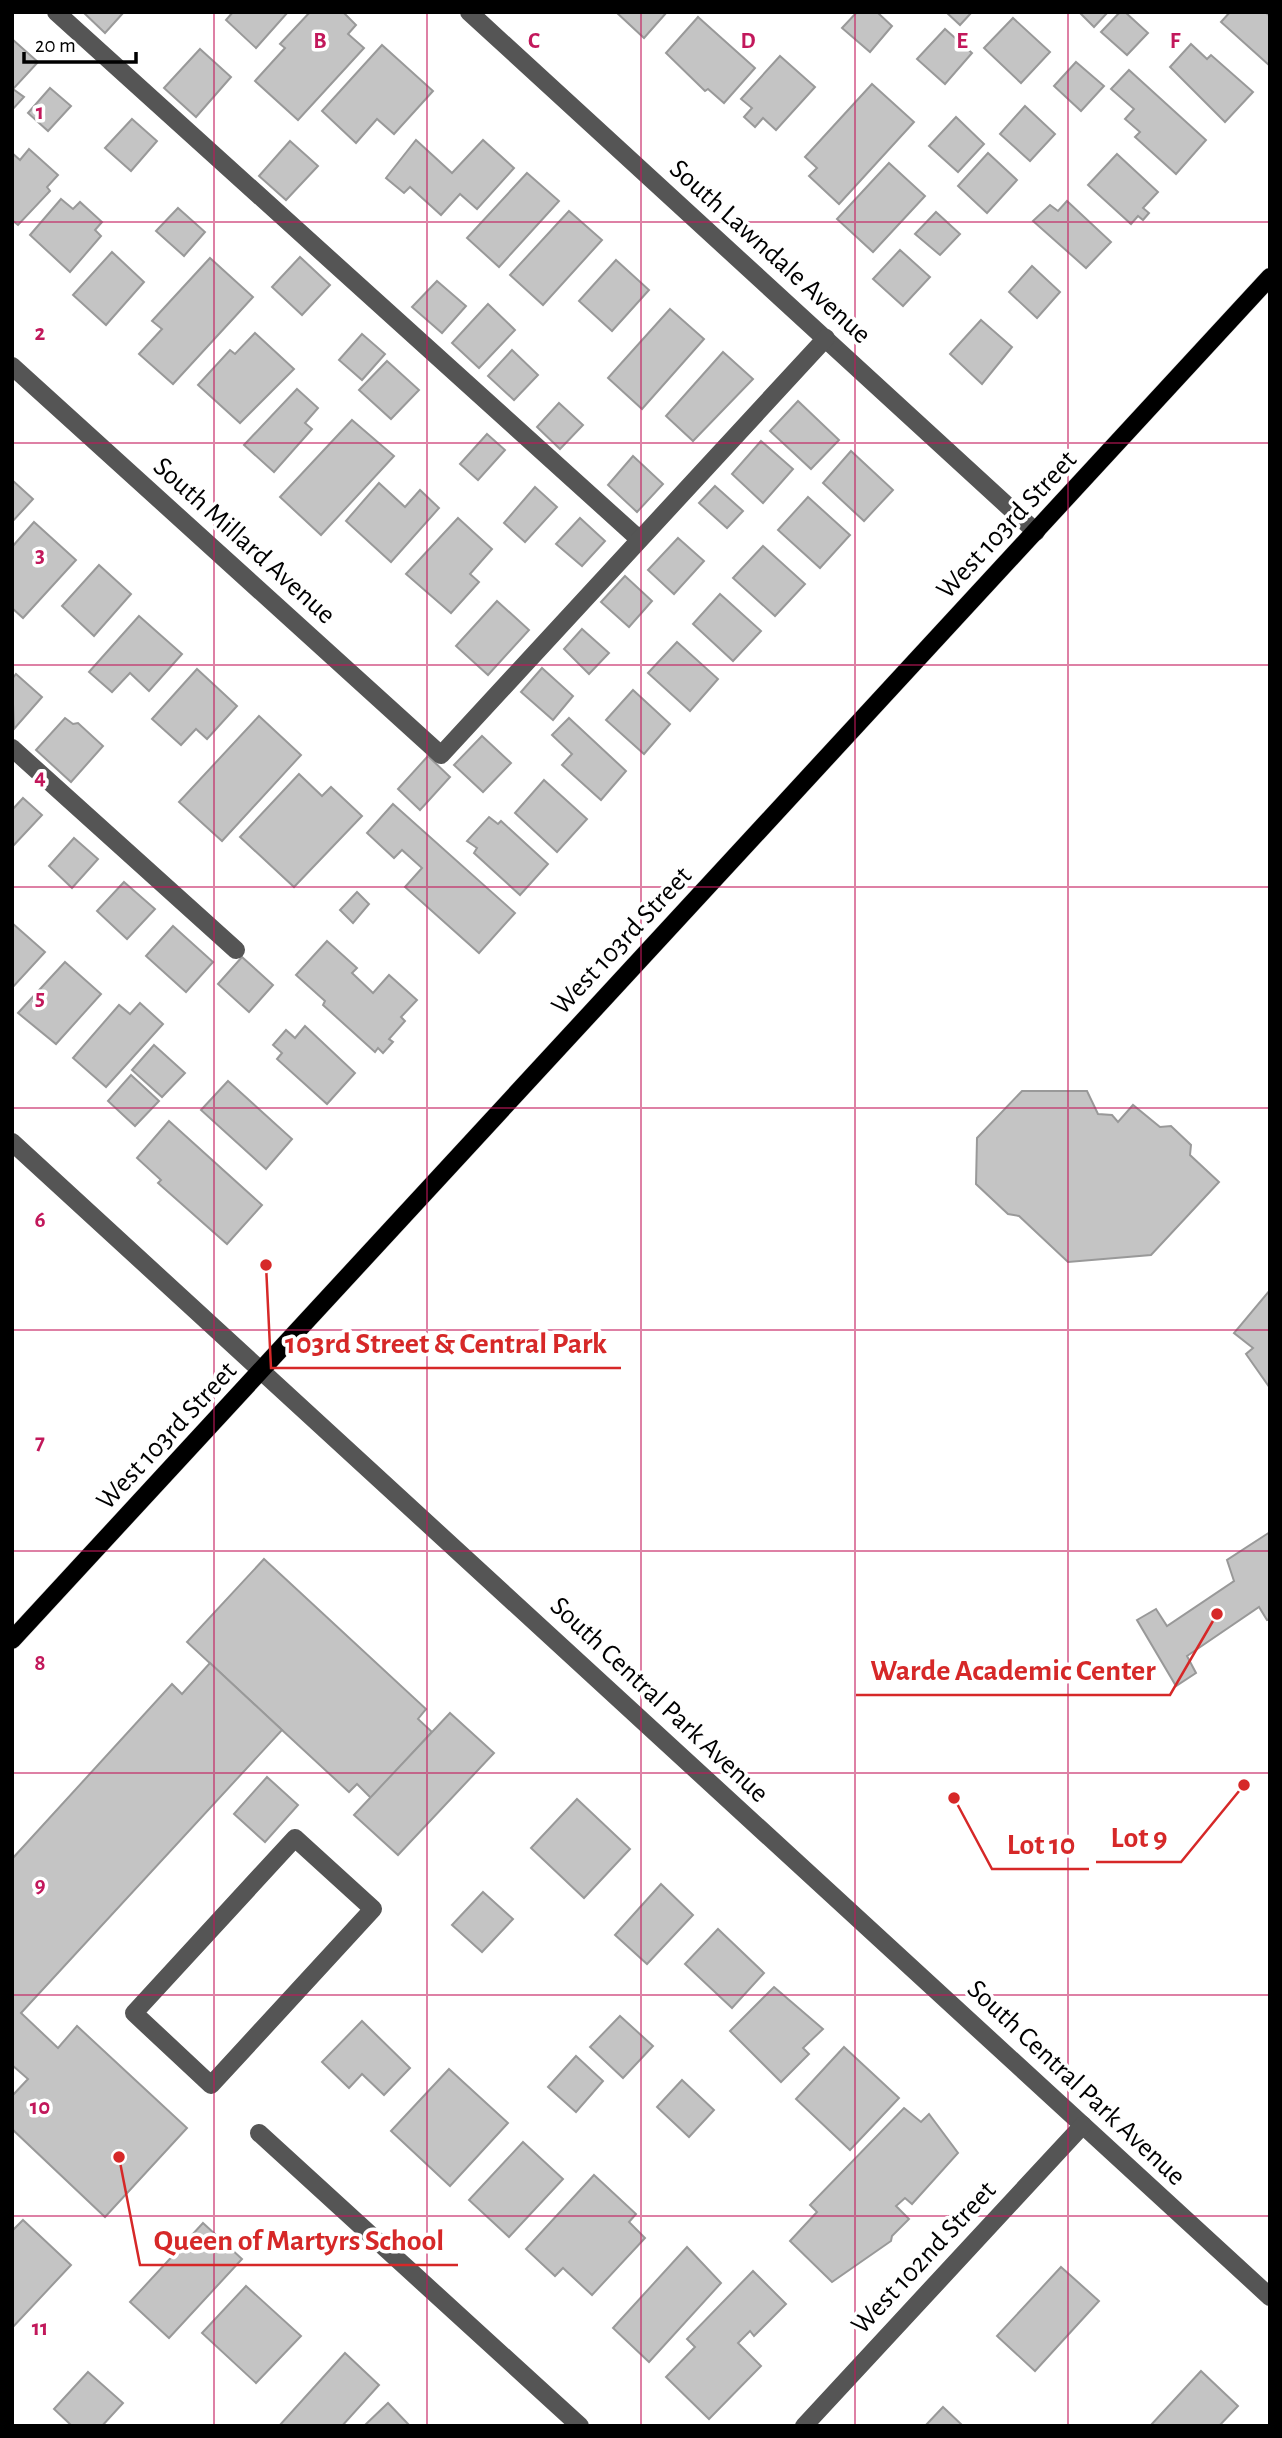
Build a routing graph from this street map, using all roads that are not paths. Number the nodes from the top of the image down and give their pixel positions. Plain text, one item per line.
1 (56, 12) edge
2 (468, 12) edge
3 (1270, 277) edge
4 (826, 338) junction
5 (12, 366) edge
6 (1037, 532) junction
7 (639, 539) junction
8 (12, 748) edge
9 (236, 950) dead end
10 (12, 1142) edge
11 (263, 1371) junction
12 (12, 1640) edge
13 (211, 2085) joint
14 (1083, 2125) junction
15 (259, 2133) dead end
16 (1270, 2297) edge
17 (580, 2426) edge
18 (804, 2426) edge

1 - 7 street
2 - 4 street, South Lawndale Avenue
3 - 6 main road, West 103rd Street
4 - 6 street, South Lawndale Avenue
4 - 7 street
5 - 7 street, South Millard Avenue
6 - 11 main road, West 103rd Street
8 - 9 street
10 - 11 street, South Central Park Avenue
11 - 12 main road, West 103rd Street
11 - 14 street, South Central Park Avenue
13 - 13 street
14 - 16 street, South Central Park Avenue
14 - 18 street, West 102nd Street
15 - 17 street

